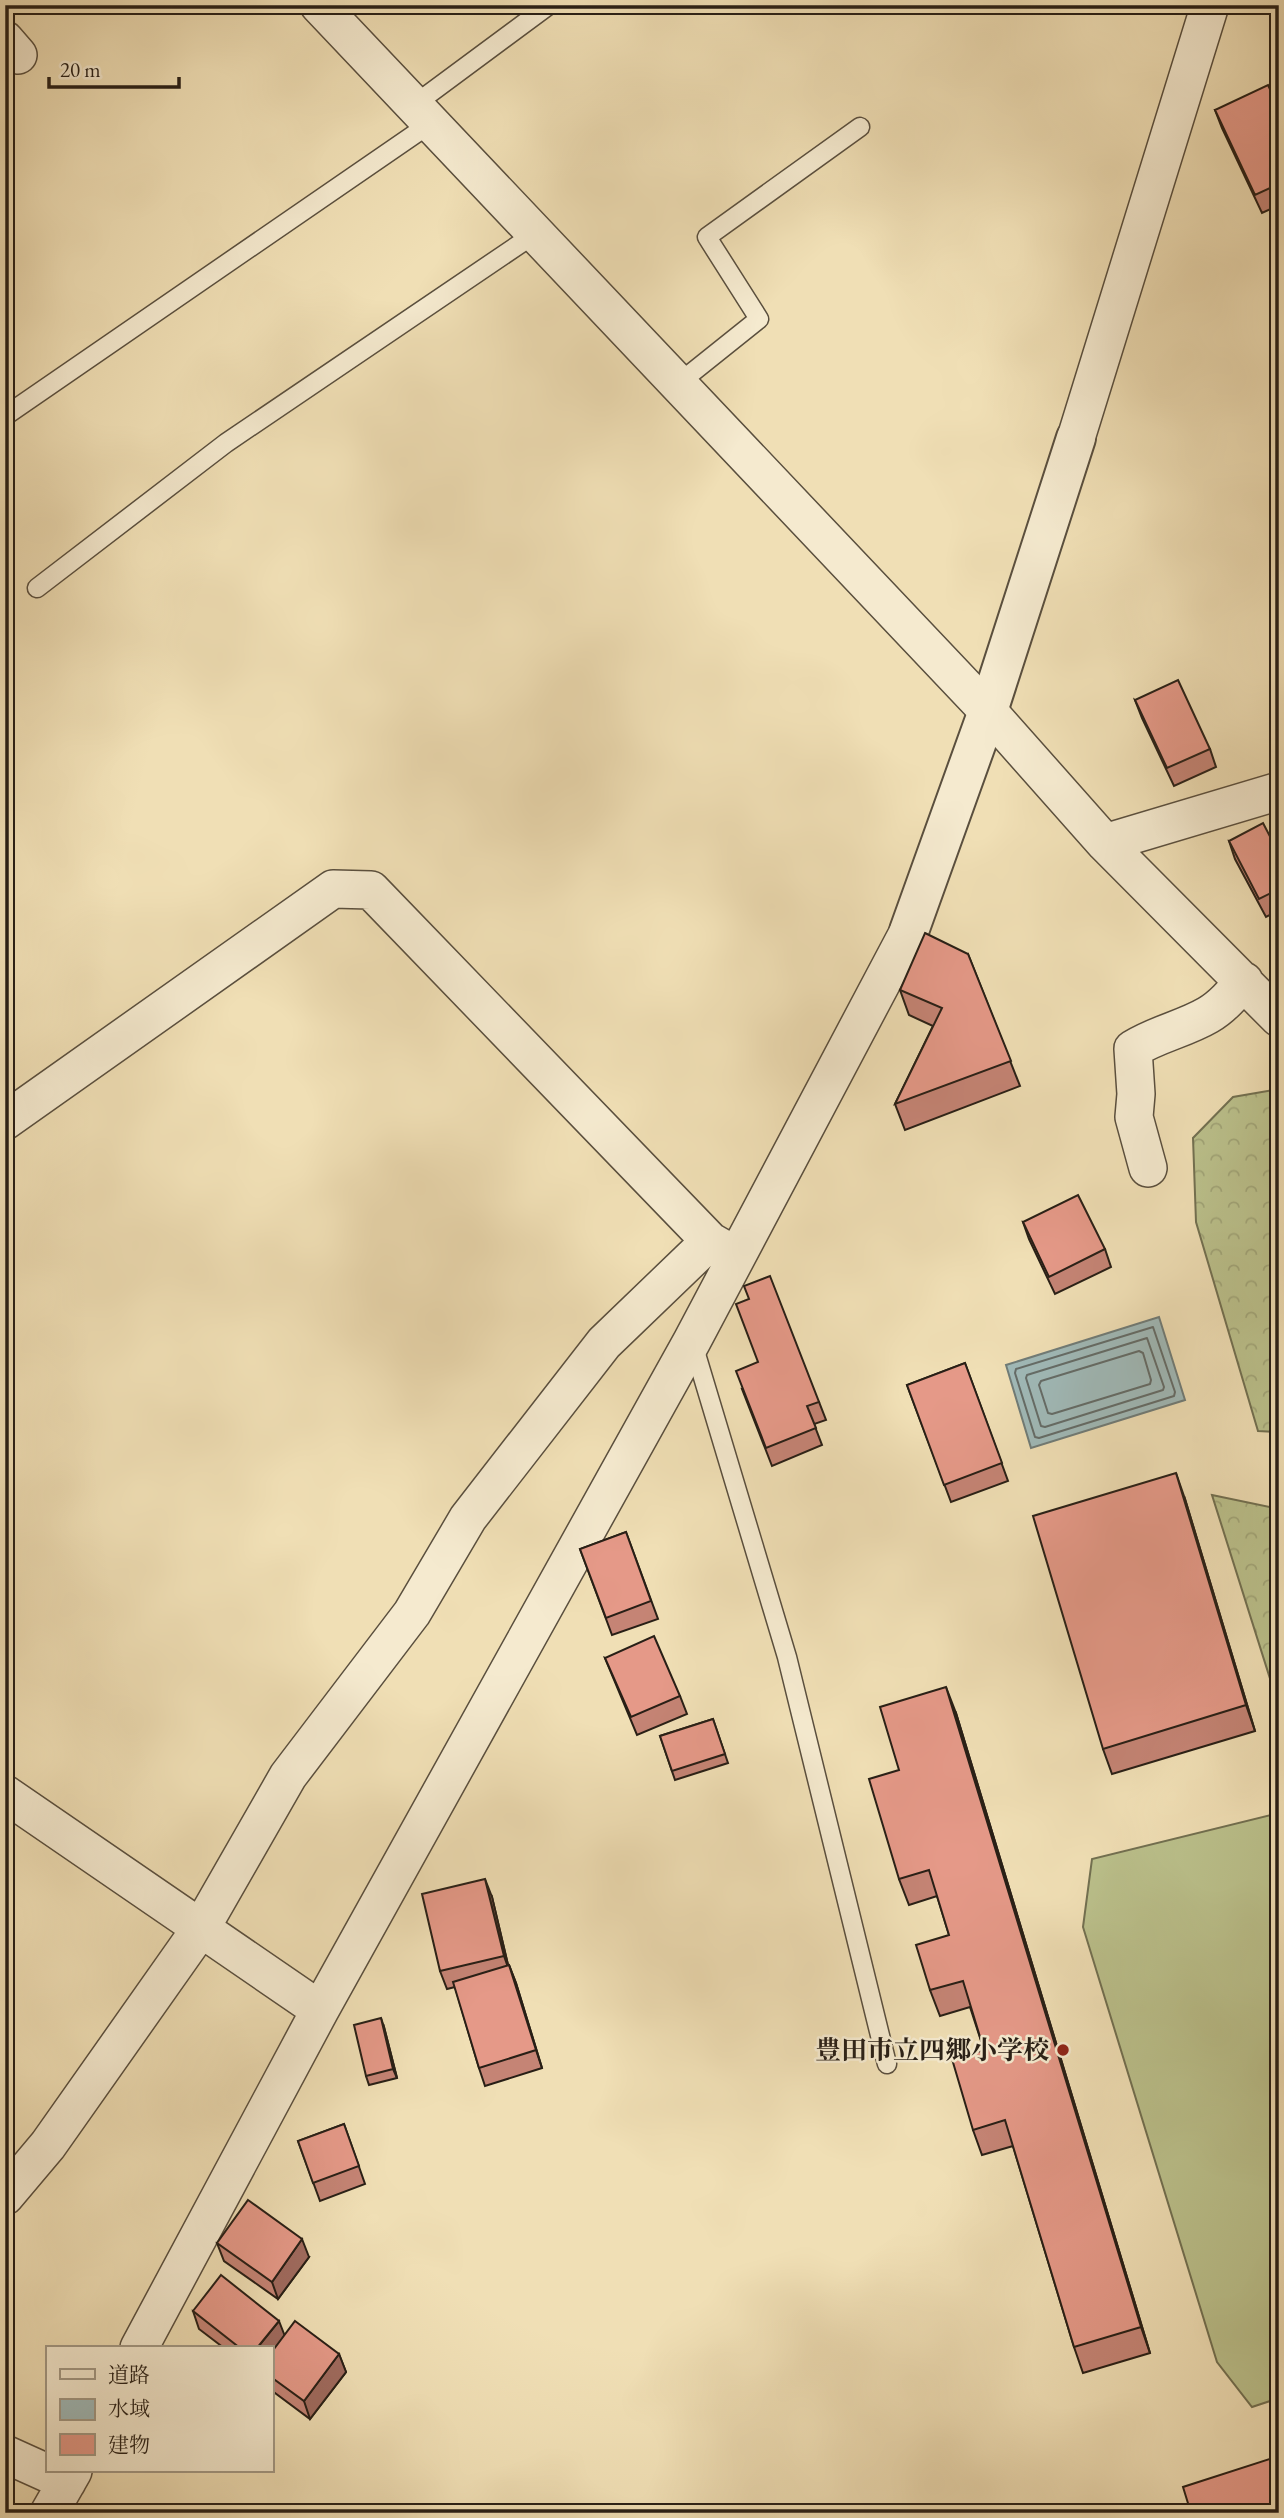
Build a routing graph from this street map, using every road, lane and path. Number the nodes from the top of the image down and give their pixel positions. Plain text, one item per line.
1 (319, 5) edge
2 (549, 5) edge
3 (1210, 5) edge
4 (423, 114) junction
5 (860, 127) dead end
6 (536, 233) junction
7 (679, 383) junction
8 (5, 416) edge
9 (1076, 438) joint
10 (37, 588) dead end
11 (988, 711) junction
12 (1279, 791) edge
13 (1105, 843) junction
14 (909, 931) joint
15 (1244, 981) junction
16 (1279, 1018) edge
17 (5, 1121) edge
18 (1148, 1168) dead end
19 (723, 1248) junction
20 (692, 1341) junction
21 (5, 1794) edge
22 (201, 1928) junction
23 (320, 2010) junction
24 (887, 2064) dead end
25 (5, 2196) edge
26 (140, 2346) edge
27 (5, 2454) edge
28 (46, 2468) edge
29 (70, 2476) edge
30 (49, 2513) edge

1 - 4 street
2 - 4 lane
3 - 9 street
4 - 6 street
4 - 8 lane
5 - 7 lane
6 - 7 street
6 - 10 lane
7 - 11 street
9 - 11 street
11 - 13 street
11 - 14 street
12 - 13 street
13 - 15 street
14 - 19 street
15 - 16 street
15 - 18 street
17 - 19 street
19 - 20 street
19 - 22 street
20 - 23 street
20 - 24 lane
21 - 22 street
22 - 23 street
22 - 25 street
23 - 26 street
27 - 28 street
29 - 30 street

